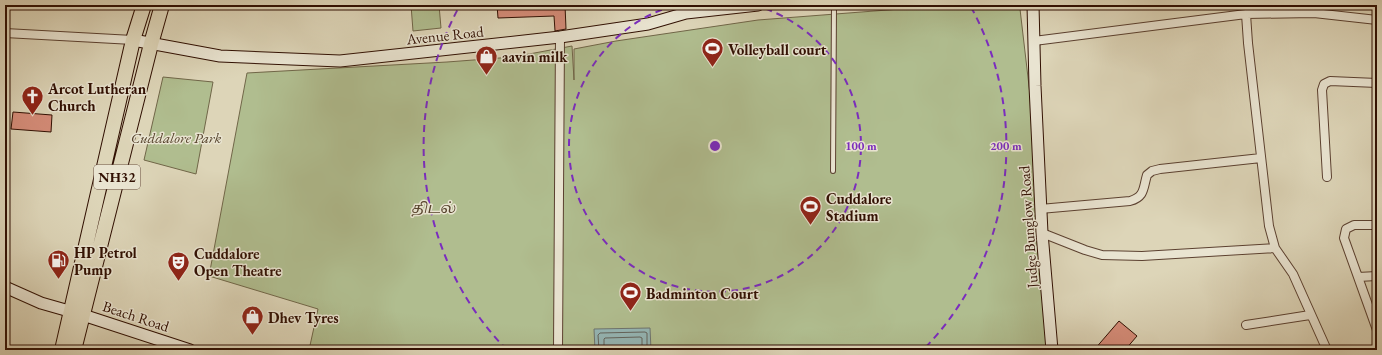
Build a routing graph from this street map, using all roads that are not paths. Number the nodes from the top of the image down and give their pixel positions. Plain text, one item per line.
1 (144, 5) edge
2 (162, 5) edge
3 (758, 5) edge
4 (834, 5) edge
5 (1033, 5) edge
6 (686, 9) edge
7 (1246, 14) junction
8 (1377, 20) edge
9 (5, 33) edge
10 (560, 37) junction
11 (133, 40) junction
12 (1034, 41) junction
13 (151, 44) junction
14 (1377, 83) edge
15 (1377, 88) edge
16 (1261, 158) junction
17 (833, 171) dead end
18 (1326, 177) dead end
19 (1040, 209) junction
20 (1377, 225) edge
21 (1042, 233) junction
22 (1275, 248) junction
23 (1377, 276) edge
24 (1358, 277) junction
25 (5, 287) edge
26 (77, 313) junction
27 (1310, 315) junction
28 (1246, 325) dead end
29 (1377, 330) edge
30 (62, 350) edge
31 (74, 350) edge
32 (190, 350) edge
33 (558, 350) edge
34 (1052, 350) edge
35 (1327, 350) edge

1 - 11 highway, NH32
2 - 13 highway, NH32
3 - 6 street, Avenue Road
4 - 17 lane
5 - 12 street, Judge Bunglow Road
6 - 10 street, Avenue Road
7 - 8 street
7 - 12 street
7 - 16 street
9 - 11 street
10 - 13 street, Avenue Road
10 - 33 street
11 - 13 street, Avenue Road
11 - 26 highway, NH32
12 - 19 street, Judge Bunglow Road
13 - 26 highway, NH32
14 - 15 street
14 - 18 street
16 - 19 street
16 - 22 street
19 - 21 street, Judge Bunglow Road
20 - 24 street
21 - 22 street
21 - 34 street, Judge Bunglow Road
22 - 27 street
23 - 24 street
24 - 29 street
25 - 26 street, Beach Road
26 - 30 highway, NH32
26 - 31 highway, NH32
26 - 32 street, Beach Road
27 - 28 street
27 - 35 street

